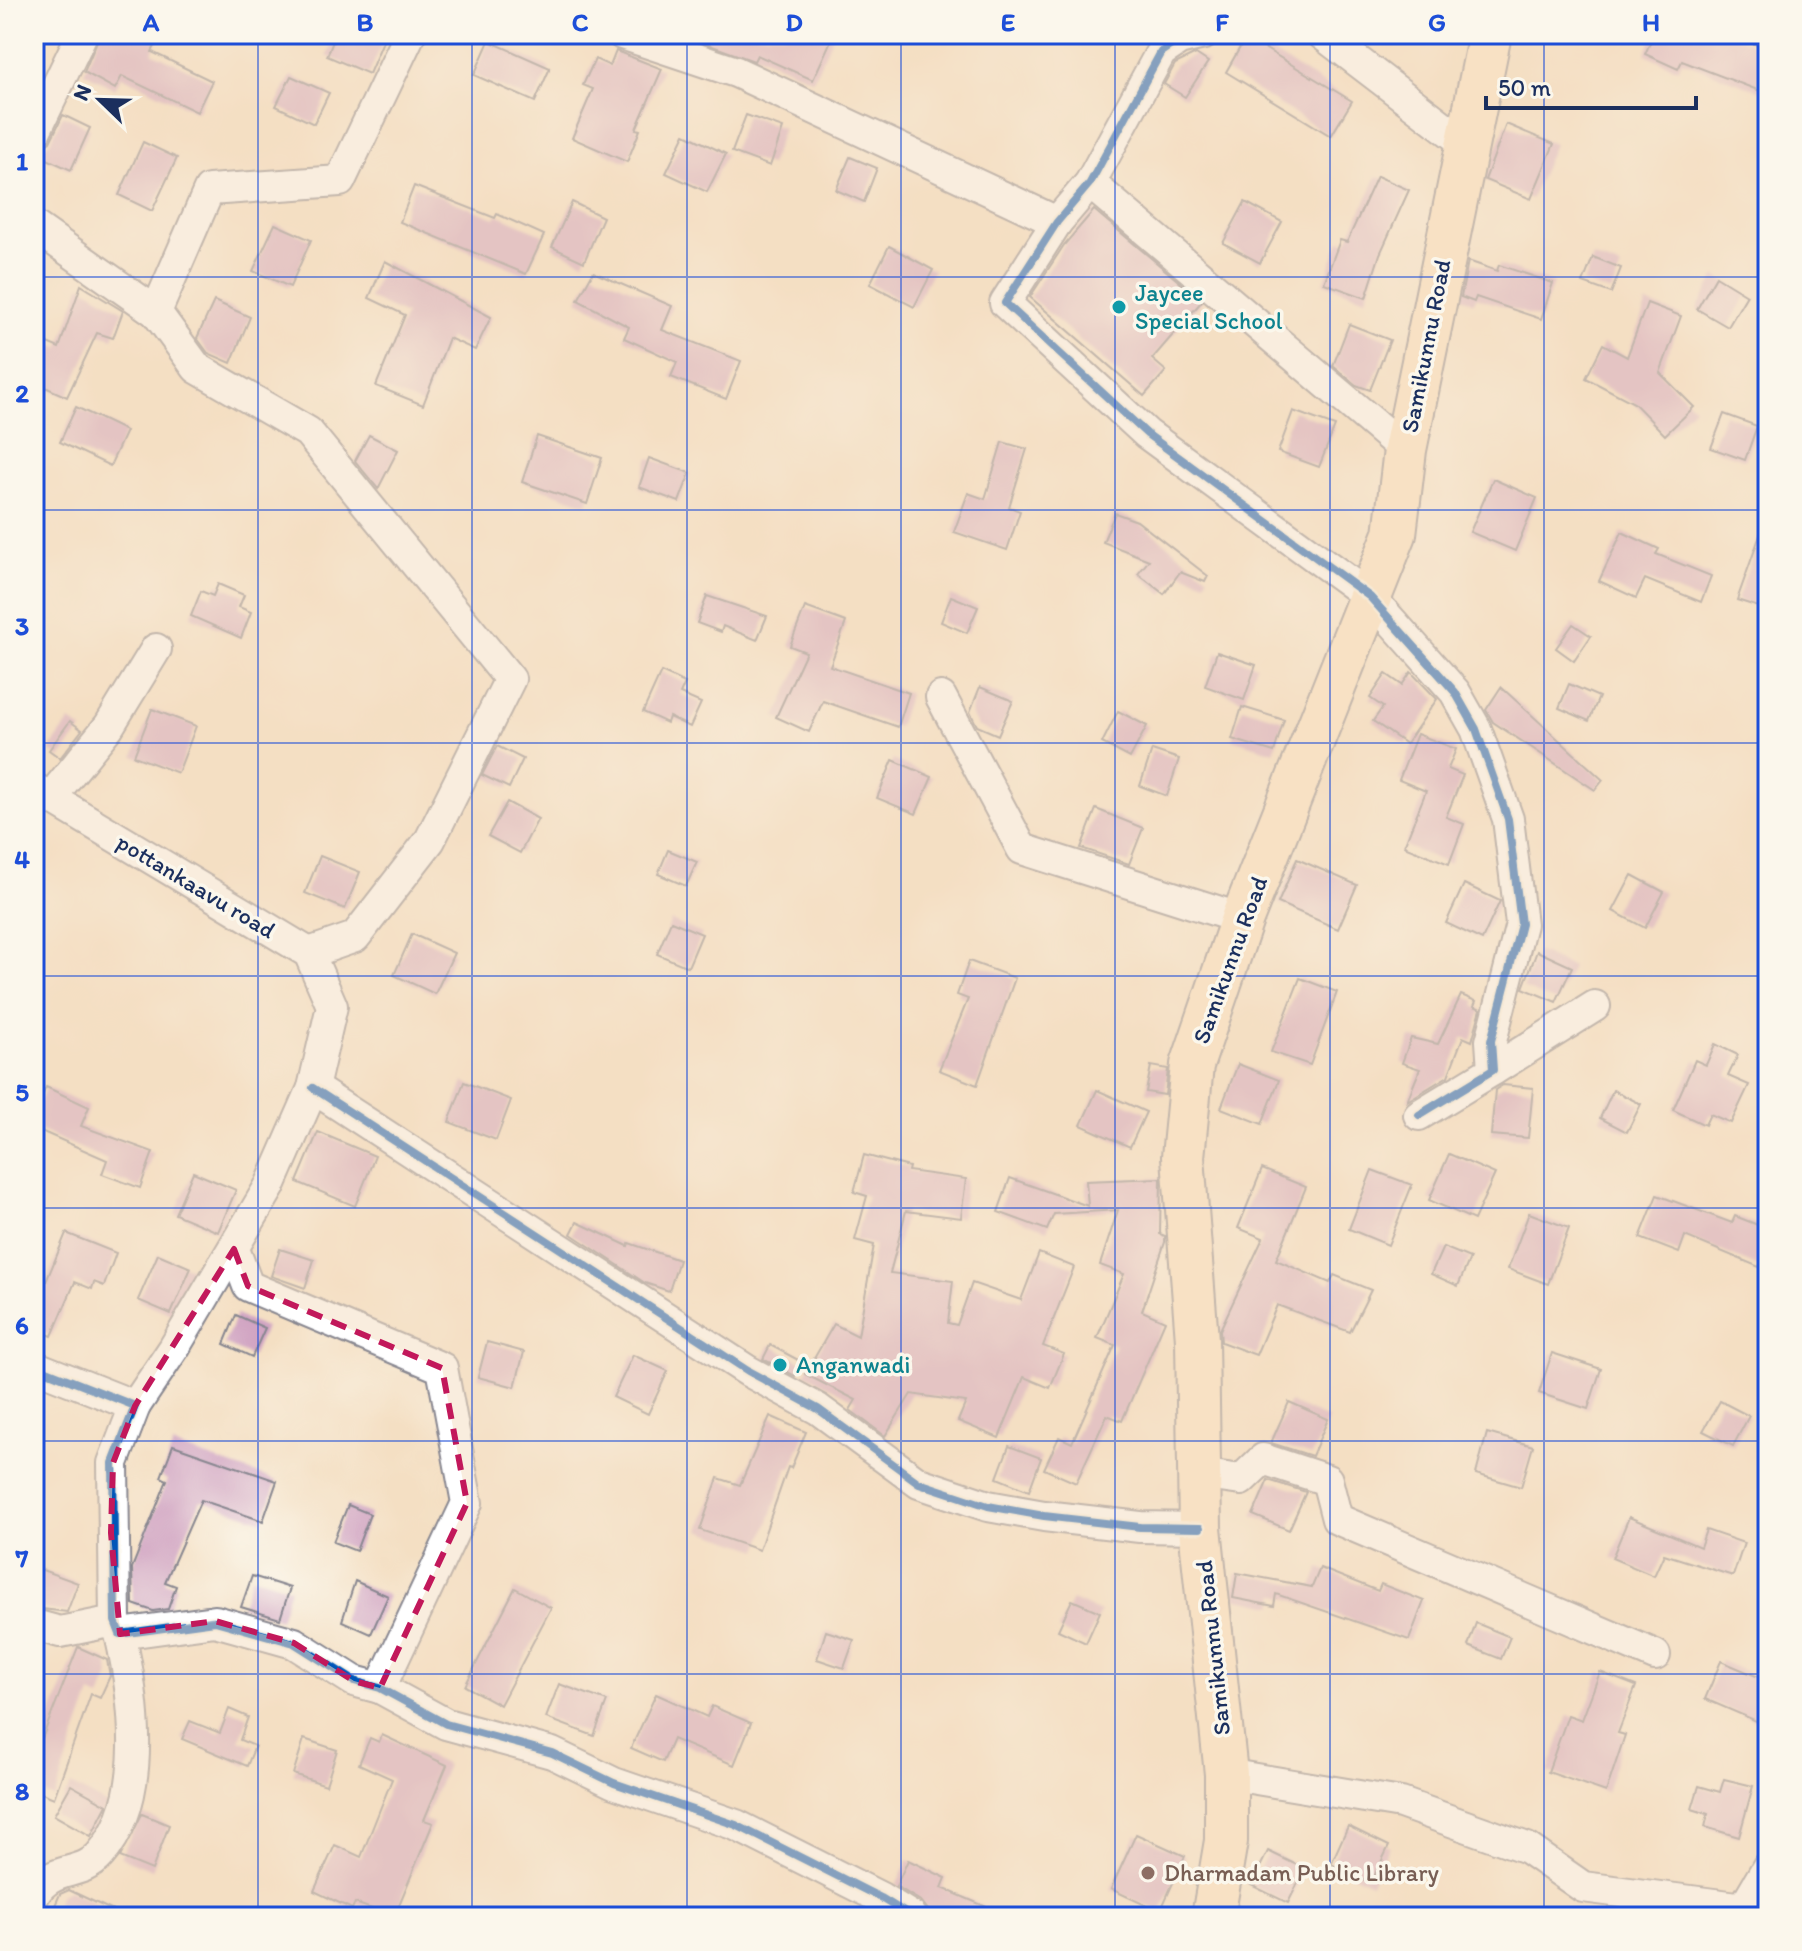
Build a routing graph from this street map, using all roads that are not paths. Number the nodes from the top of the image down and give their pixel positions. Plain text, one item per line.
1 (82, 34) edge
2 (410, 34) edge
3 (622, 34) edge
4 (1204, 34) edge
5 (1322, 34) edge
6 (1490, 34) edge
7 (34, 134) edge
8 (1466, 144) junction
9 (1090, 183) junction
10 (1057, 222) junction
11 (34, 226) edge
12 (156, 312) junction
13 (1405, 450) junction
14 (1370, 597) junction
15 (156, 649) dead end
16 (941, 697) dead end
17 (42, 793) edge
18 (1242, 919) junction
19 (309, 953) junction
20 (1595, 1006) dead end
21 (1493, 1070) junction
22 (313, 1088) junction
23 (1419, 1115) dead end
24 (234, 1249) junction
25 (34, 1366) edge
26 (135, 1406) junction
27 (1199, 1474) junction
28 (1200, 1528) junction
29 (34, 1625) edge
30 (117, 1627) junction
31 (1655, 1655) dead end
32 (380, 1688) junction
33 (1226, 1774) junction
34 (1768, 1866) edge
35 (34, 1895) edge
36 (877, 1907) edge
37 (1750, 1911) edge
38 (912, 1917) edge
39 (1213, 1917) edge

1 - 7 street
2 - 12 street
3 - 10 street
4 - 9 street
5 - 8 street
6 - 8 main road, Samikunnu Road
8 - 13 main road, Samikunnu Road
9 - 10 street
9 - 13 street
10 - 14 street
11 - 12 street
12 - 19 street
13 - 14 main road, Samikunnu Road
14 - 18 main road, Samikunnu Road
14 - 21 street
15 - 17 street
16 - 18 street
17 - 19 street, pottankaavu road
18 - 27 main road, Samikunnu Road
19 - 22 street
20 - 21 street
21 - 23 street
22 - 24 street
22 - 28 street
24 - 26 street
24 - 32 street
25 - 26 street
26 - 30 street
27 - 28 main road, Samikunnu Road
27 - 31 street
28 - 33 main road, Samikunnu Road
29 - 30 street
30 - 32 street
30 - 35 street
32 - 36 street
33 - 37 street
33 - 39 main road, Samikunnu Road
34 - 37 street
36 - 38 street

